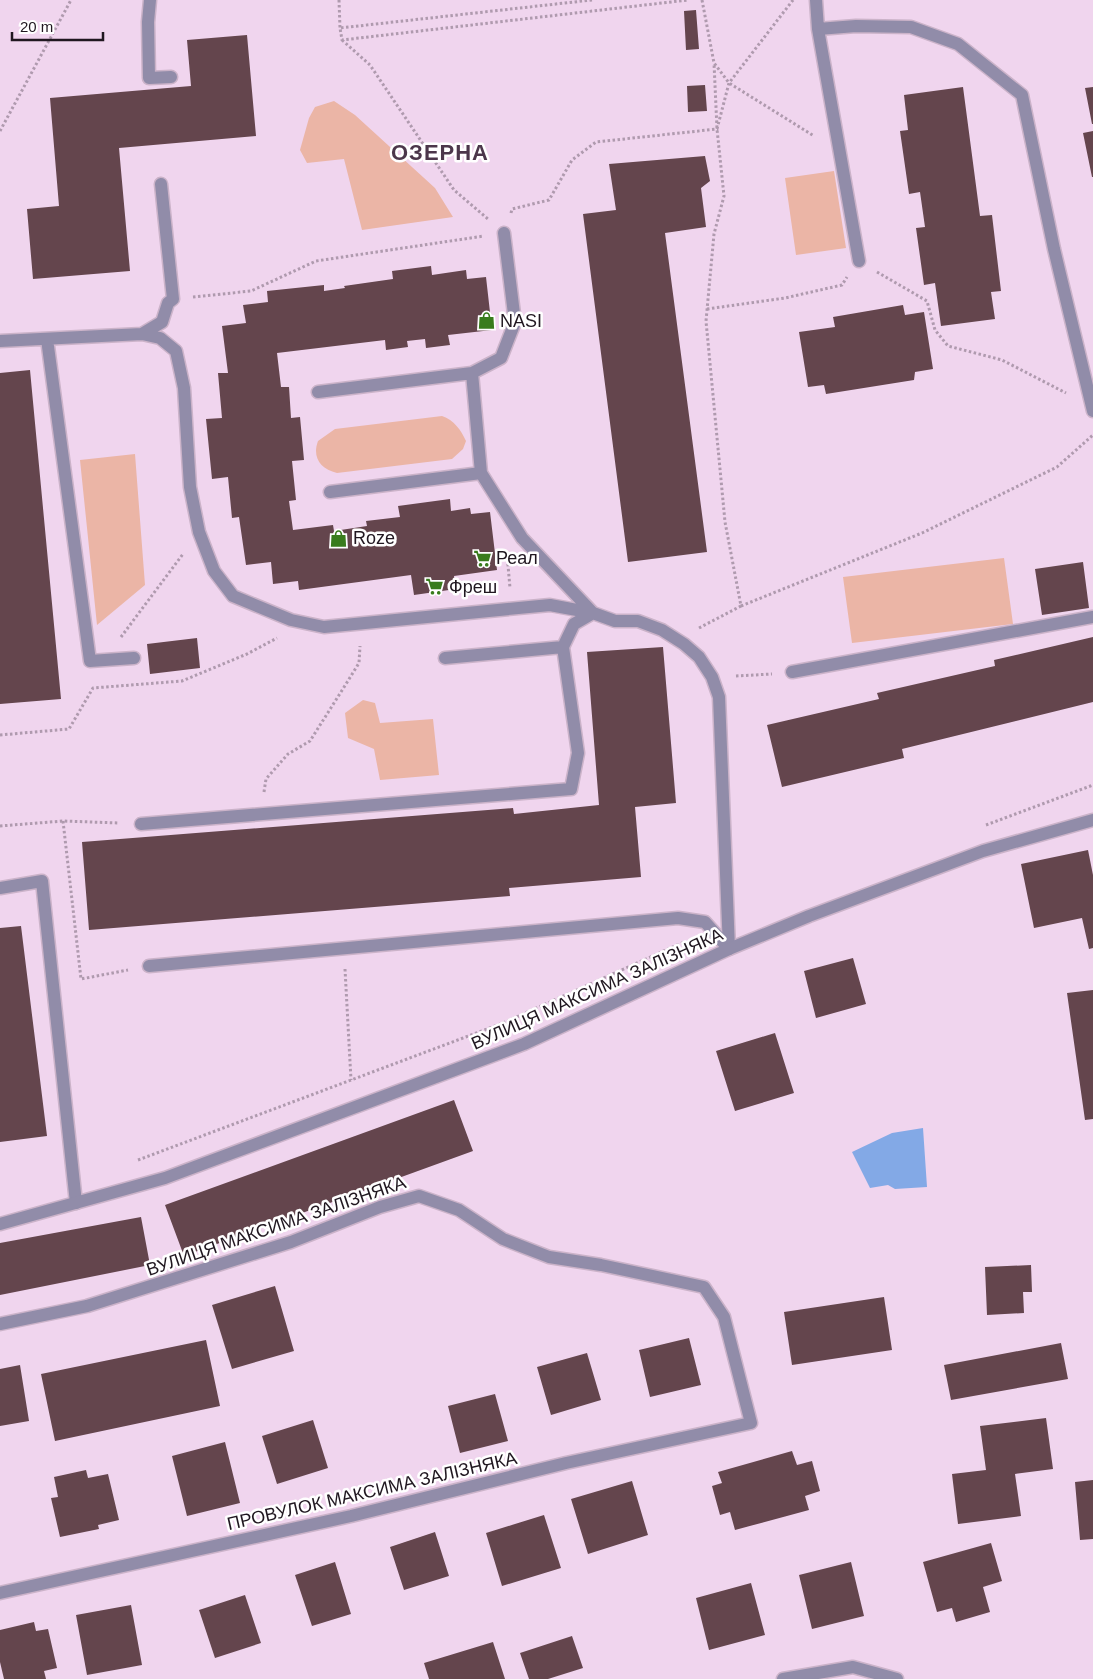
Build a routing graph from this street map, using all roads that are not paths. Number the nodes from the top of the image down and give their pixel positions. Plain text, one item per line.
1 (150, 0) edge
2 (816, 0) edge
3 (818, 30) junction
4 (171, 77) dead end
5 (161, 184) dead end
6 (504, 233) road end
7 (859, 261) road end
8 (142, 334) junction
9 (47, 339) junction
10 (0, 341) edge
11 (472, 373) junction
12 (318, 392) dead end
13 (1093, 410) edge
14 (482, 473) junction
15 (330, 492) dead end
16 (593, 613) junction
17 (1093, 617) edge
18 (563, 647) junction
19 (134, 658) dead end
20 (445, 658) dead end
21 (792, 672) road end
22 (1093, 820) edge
23 (141, 824) road end
24 (0, 888) edge
25 (729, 949) junction
26 (149, 966) road end
27 (76, 1203) junction
28 (0, 1224) edge
29 (0, 1324) edge
30 (751, 1423) joint
31 (0, 1592) edge
32 (783, 1679) edge
33 (897, 1679) edge

1 - 4 street
2 - 3 street
3 - 7 street
3 - 13 street
5 - 8 street
6 - 11 street
8 - 9 street
8 - 16 street
9 - 10 street
9 - 19 street
11 - 12 street
11 - 14 street
14 - 15 street
14 - 16 street
16 - 18 street
16 - 25 street
17 - 21 street
18 - 20 street
18 - 23 street
22 - 25 street, ВУЛИЦЯ МАКСИМА ЗАЛІЗНЯКА
24 - 27 street
25 - 26 street
25 - 27 street, ВУЛИЦЯ МАКСИМА ЗАЛІЗНЯКА
27 - 28 street, ВУЛИЦЯ МАКСИМА ЗАЛІЗНЯКА
29 - 30 street, ВУЛИЦЯ МАКСИМА ЗАЛІЗНЯКА
30 - 31 street, ПРОВУЛОК МАКСИМА ЗАЛІЗНЯКА
32 - 33 street

